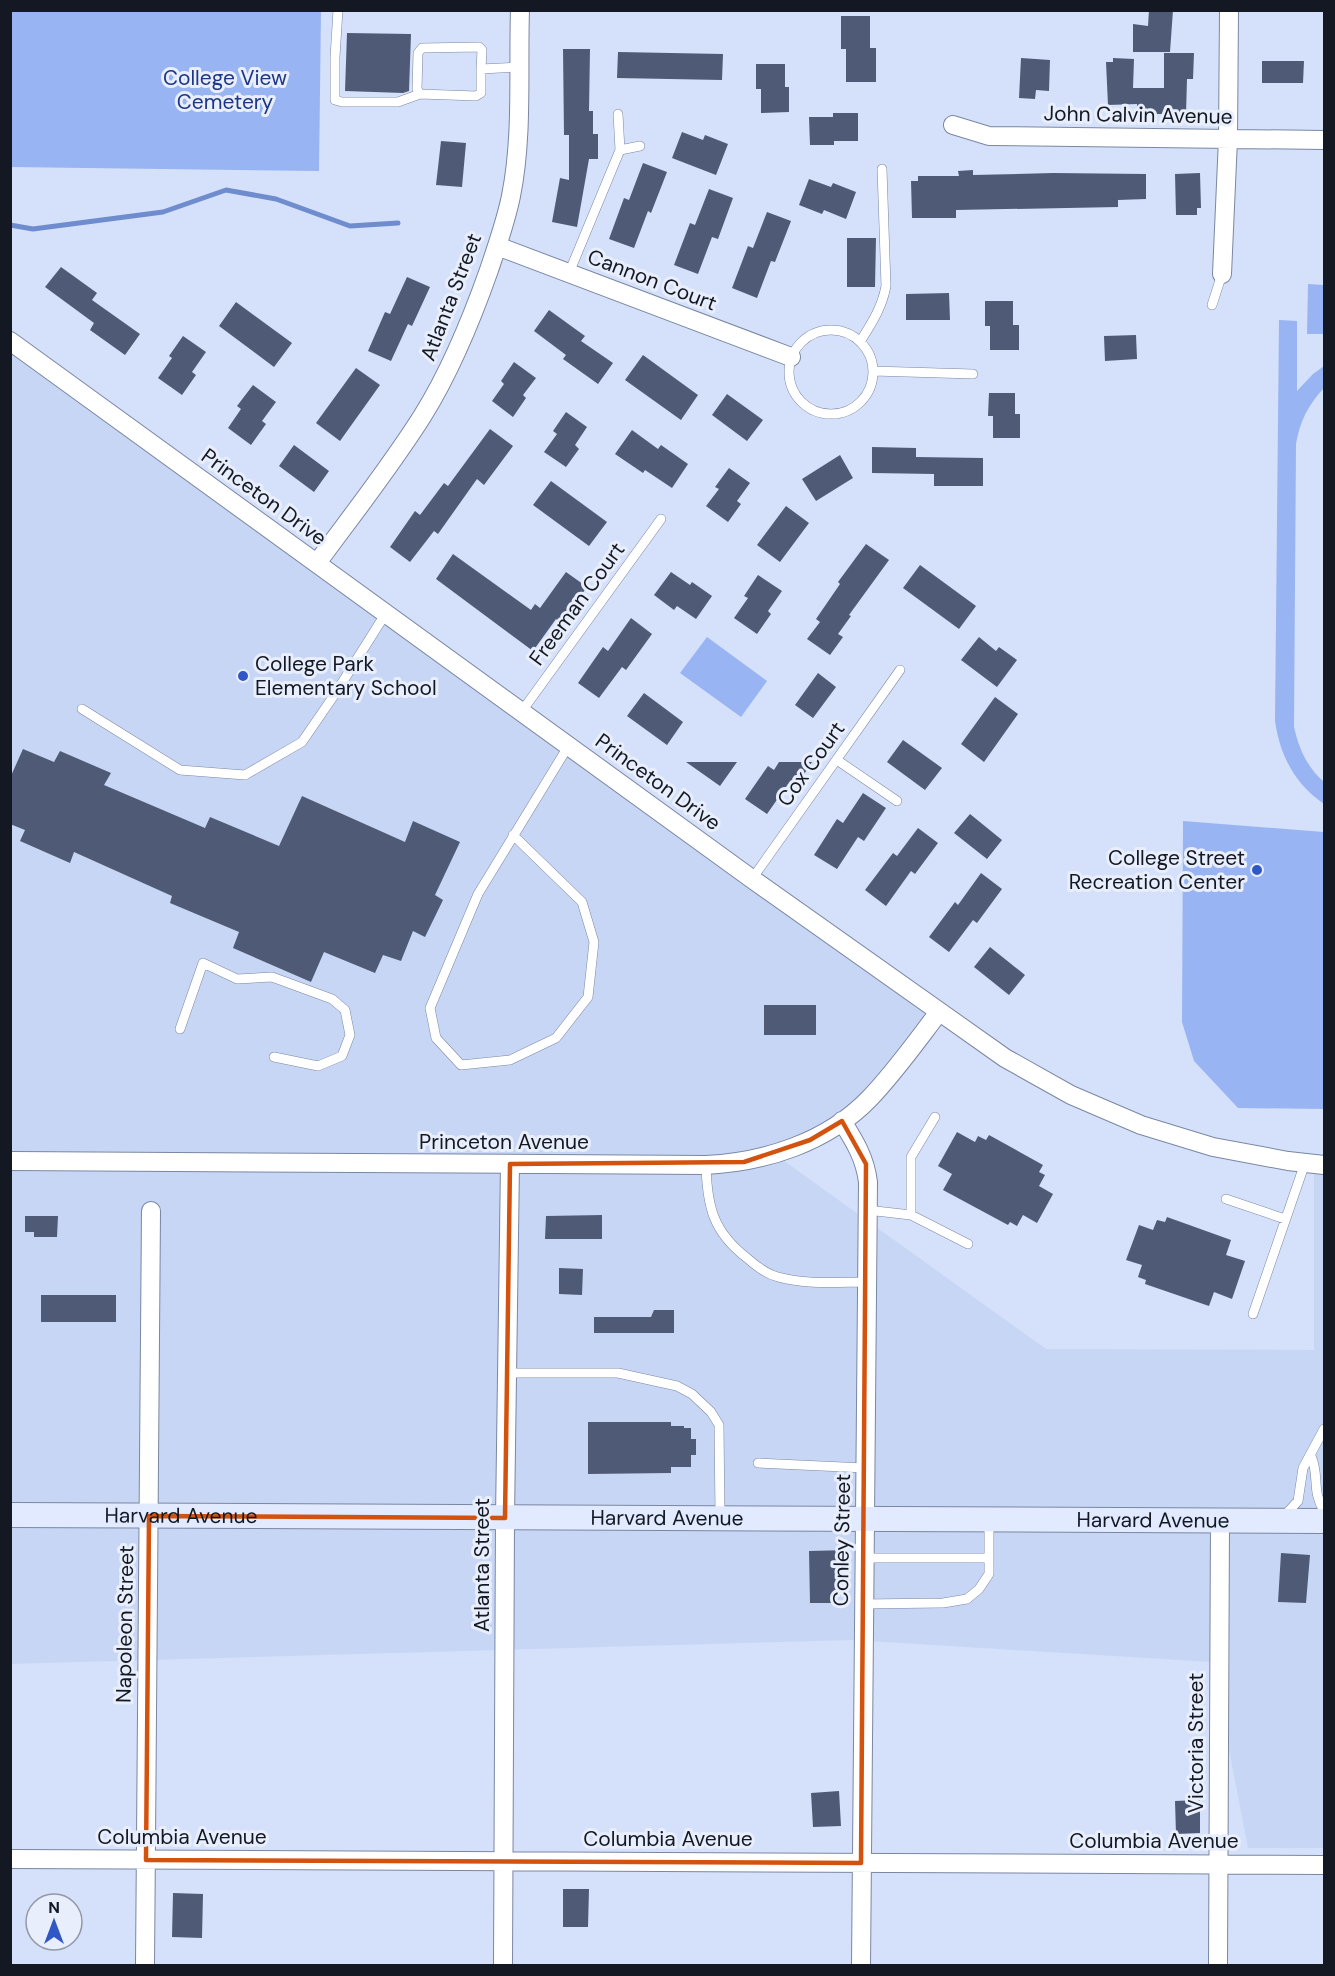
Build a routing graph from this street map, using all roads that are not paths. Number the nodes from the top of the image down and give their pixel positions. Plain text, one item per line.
1 (338, 10) edge
2 (520, 10) edge
3 (1228, 10) edge
4 (519, 67) junction
5 (481, 69) junction
6 (420, 94) junction
7 (618, 114) dead end
8 (953, 125) dead end
9 (1228, 139) junction
10 (1324, 140) edge
11 (640, 146) dead end
12 (620, 150) junction
13 (882, 169) dead end
14 (497, 246) junction
15 (569, 273) junction
16 (1222, 274) joint
17 (1212, 305) dead end
18 (10, 341) edge
19 (860, 342) junction
20 (791, 357) junction
21 (873, 371) junction
22 (972, 374) dead end
23 (661, 519) dead end
24 (317, 563) junction
25 (386, 613) junction
26 (900, 670) dead end
27 (82, 709) dead end
28 (522, 711) junction
29 (569, 745) junction
30 (837, 760) junction
31 (897, 801) dead end
32 (513, 835) junction
33 (752, 879) junction
34 (939, 1012) junction
35 (180, 1029) dead end
36 (274, 1058) dead end
37 (935, 1117) dead end
38 (842, 1121) junction
39 (10, 1161) edge
40 (1305, 1163) junction
41 (510, 1164) junction
42 (706, 1165) junction
43 (1324, 1165) edge
44 (1226, 1199) dead end
45 (867, 1210) junction
46 (152, 1212) dead end
47 (911, 1215) junction
48 (1285, 1219) junction
49 (968, 1244) dead end
50 (867, 1282) junction
51 (1252, 1314) dead end
52 (507, 1373) junction
53 (1324, 1429) edge
54 (1311, 1456) junction
55 (758, 1463) dead end
56 (865, 1468) junction
57 (1324, 1511) edge
58 (10, 1515) edge
59 (149, 1516) junction
60 (505, 1518) junction
61 (720, 1520) junction
62 (864, 1520) junction
63 (989, 1520) junction
64 (1220, 1521) junction
65 (1278, 1521) junction
66 (1324, 1521) edge
67 (864, 1558) junction
68 (989, 1558) junction
69 (863, 1604) junction
70 (10, 1859) edge
71 (146, 1860) junction
72 (504, 1860) junction
73 (861, 1863) junction
74 (1218, 1864) junction
75 (1324, 1865) edge
76 (145, 1965) edge
77 (503, 1965) edge
78 (861, 1965) edge
79 (1218, 1965) edge

1 - 6 lane
2 - 4 street, Atlanta Street
3 - 9 street
4 - 5 lane
4 - 14 street, Atlanta Street
5 - 6 lane
5 - 6 lane
7 - 12 lane
8 - 9 street, John Calvin Avenue
9 - 10 street, John Calvin Avenue
9 - 16 street
11 - 12 lane
12 - 15 lane
13 - 19 lane
14 - 15 street, Cannon Court
14 - 24 street, Atlanta Street
15 - 20 street, Cannon Court
16 - 17 lane
18 - 24 street, Princeton Drive
19 - 20 lane
19 - 21 lane
20 - 21 lane
21 - 22 lane
23 - 28 lane, Freeman Court
24 - 25 street, Princeton Drive
25 - 27 lane
25 - 28 street, Princeton Drive
26 - 30 lane, Cox Court
28 - 29 street, Princeton Drive
29 - 32 lane
29 - 33 street, Princeton Drive
30 - 31 lane
30 - 33 lane, Cox Court
32 - 32 lane
33 - 34 street, Princeton Drive
34 - 38 street, Princeton Avenue
34 - 40 street, Princeton Drive
35 - 36 lane
37 - 47 lane
38 - 42 street, Princeton Avenue
38 - 45 street, Conley Street
39 - 41 street, Princeton Avenue
40 - 43 street, Princeton Drive
40 - 48 lane
41 - 42 street, Princeton Avenue
41 - 52 street, Atlanta Street
42 - 50 lane
44 - 48 lane
45 - 47 lane
45 - 50 street, Conley Street
46 - 59 street, Napoleon Street
47 - 49 lane
48 - 51 lane
50 - 56 street, Conley Street
52 - 60 street, Atlanta Street
52 - 61 lane
53 - 54 lane
54 - 57 lane
54 - 65 lane
55 - 56 lane
56 - 62 street, Conley Street
58 - 59 street, Harvard Avenue
59 - 60 street, Harvard Avenue
59 - 71 street, Napoleon Street
60 - 61 street, Harvard Avenue
60 - 72 street, Atlanta Street
61 - 62 street, Harvard Avenue
62 - 63 street, Harvard Avenue
62 - 67 street, Conley Street
63 - 64 street, Harvard Avenue
63 - 68 lane
64 - 65 street, Harvard Avenue
64 - 74 street, Victoria Street
65 - 66 street, Harvard Avenue
67 - 68 lane
67 - 69 street, Conley Street
68 - 69 lane
69 - 73 street, Conley Street
70 - 71 street, Columbia Avenue
71 - 72 street, Columbia Avenue
71 - 76 street, Napoleon Street
72 - 73 street, Columbia Avenue
72 - 77 street, Atlanta Street
73 - 74 street, Columbia Avenue
73 - 78 street, Conley Street
74 - 75 street, Columbia Avenue
74 - 79 street, Victoria Street

